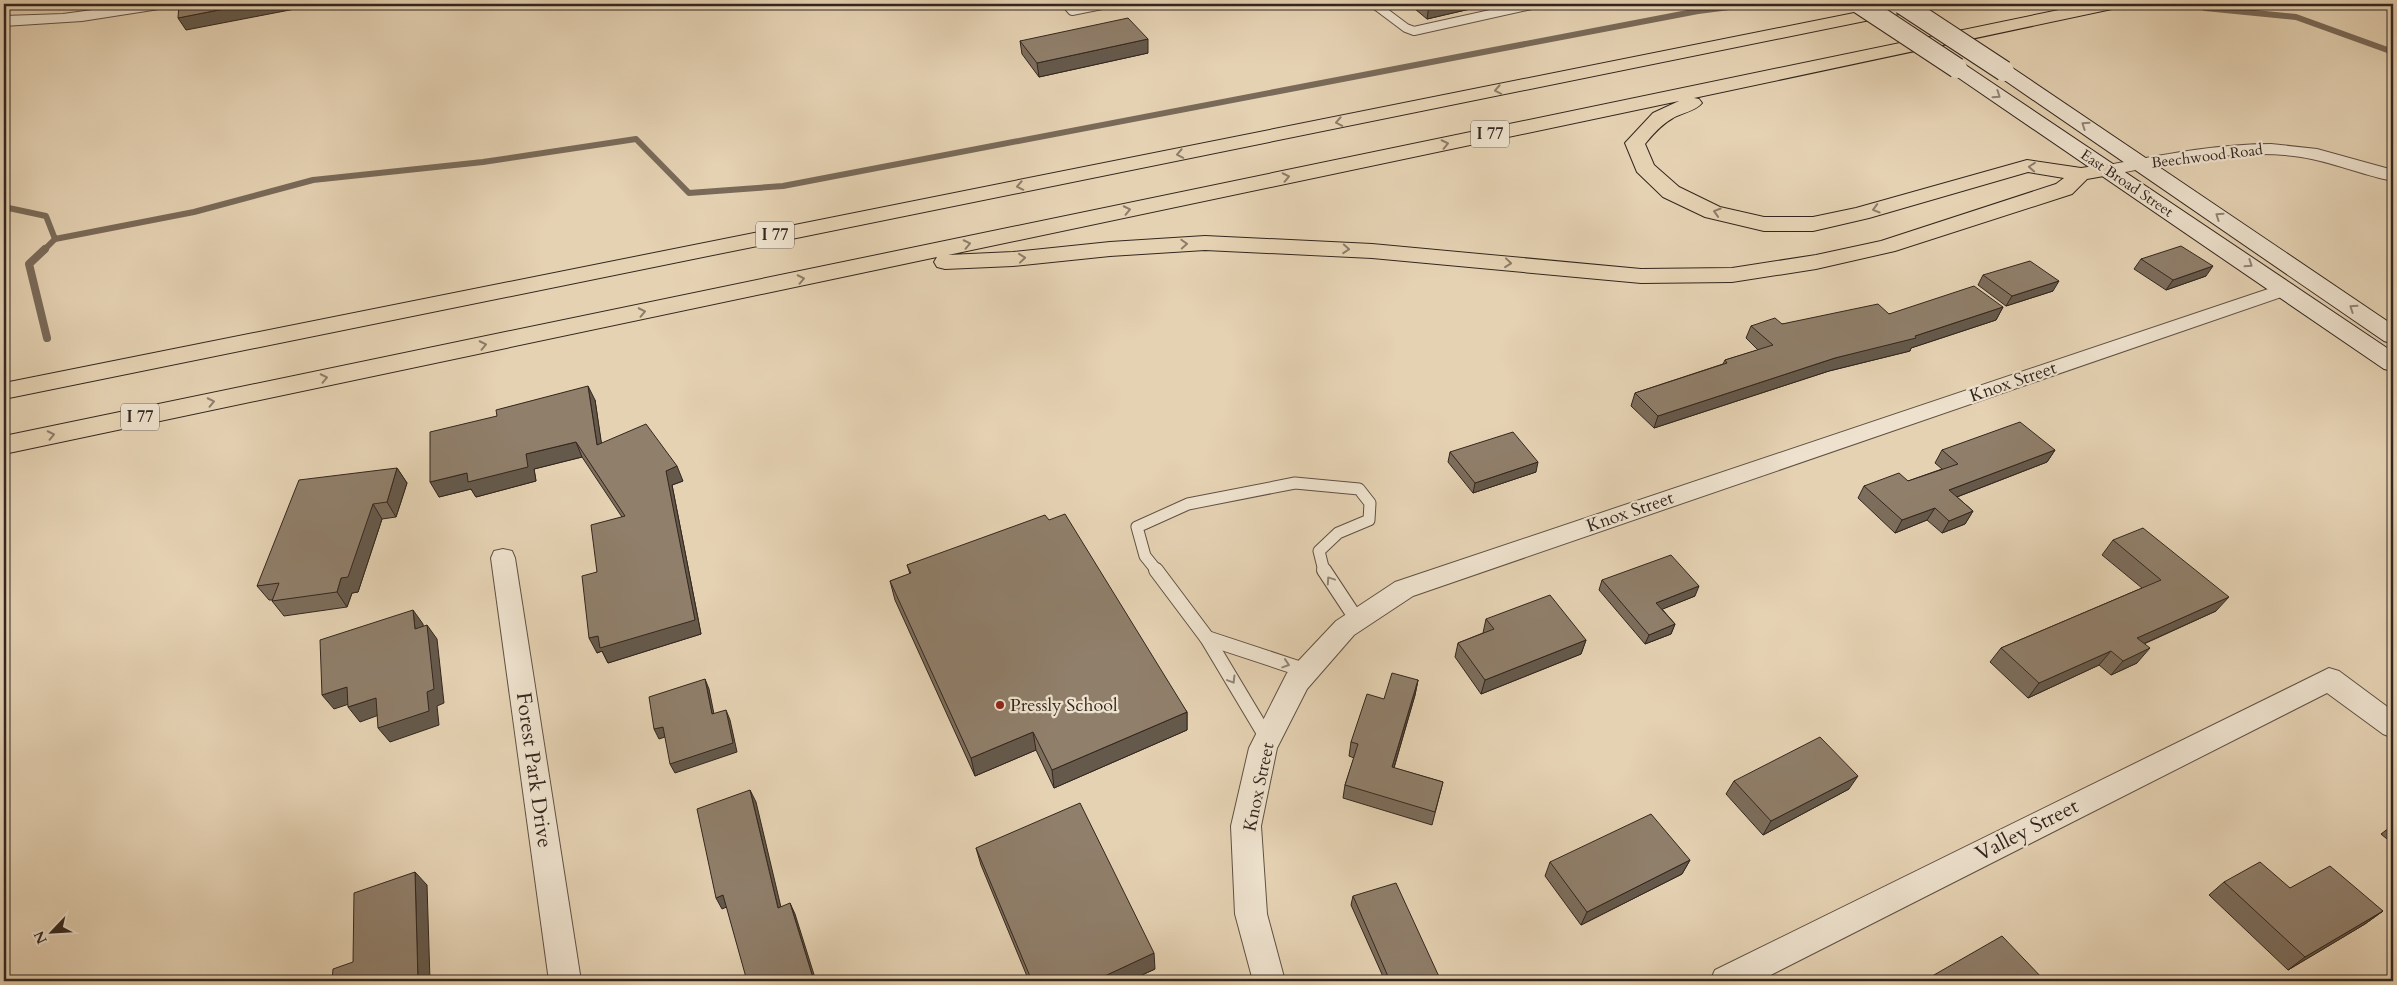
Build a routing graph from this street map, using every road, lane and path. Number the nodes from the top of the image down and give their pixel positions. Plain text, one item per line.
1 (160, 4) edge
2 (1066, 4) edge
3 (1107, 4) edge
4 (1374, 4) edge
5 (1536, 4) edge
6 (1860, 4) edge
7 (1865, 4) edge
8 (1902, 4) edge
9 (1924, 4) edge
10 (2112, 4) edge
11 (132, 6) edge
12 (4, 21) edge
13 (2016, 24) junction
14 (1546, 80) junction
15 (2142, 164) junction
16 (2108, 170) junction
17 (2081, 174) junction
18 (2393, 176) edge
19 (868, 264) junction
20 (2286, 289) junction
21 (2393, 336) edge
22 (2393, 363) edge
23 (4, 391) edge
24 (4, 445) edge
25 (503, 558) dead end
26 (1357, 620) junction
27 (1207, 638) junction
28 (1307, 671) junction
29 (2393, 726) edge
30 (1268, 740) junction
31 (566, 981) edge
32 (1269, 981) edge
33 (1726, 981) edge

1 - 11 street
2 - 3 lane
4 - 5 lane
6 -> 16 main road, East Broad Street, bridge
7 - 14 highway
15 -> 8 main road, East Broad Street, bridge
9 - 14 highway, I 77
10 - 13 highway, I 77
11 - 12 street
17 -> 13 highway
19 -> 13 highway, I 77
14 -> 23 highway, I 77
15 - 16 street, Beechwood Road
15 - 18 street, Beechwood Road
21 -> 15 main road, East Broad Street
16 - 17 highway
16 -> 20 main road, East Broad Street
19 -> 17 highway
24 -> 19 highway, I 77
20 - 22 main road, East Broad Street
20 - 26 street, Knox Street
25 - 31 street, Forest Park Drive
26 -> 27 lane
26 - 28 street, Knox Street
27 -> 28 lane
27 -> 30 lane
28 - 30 street, Knox Street
29 - 33 street, Valley Street
30 - 32 street, Knox Street

